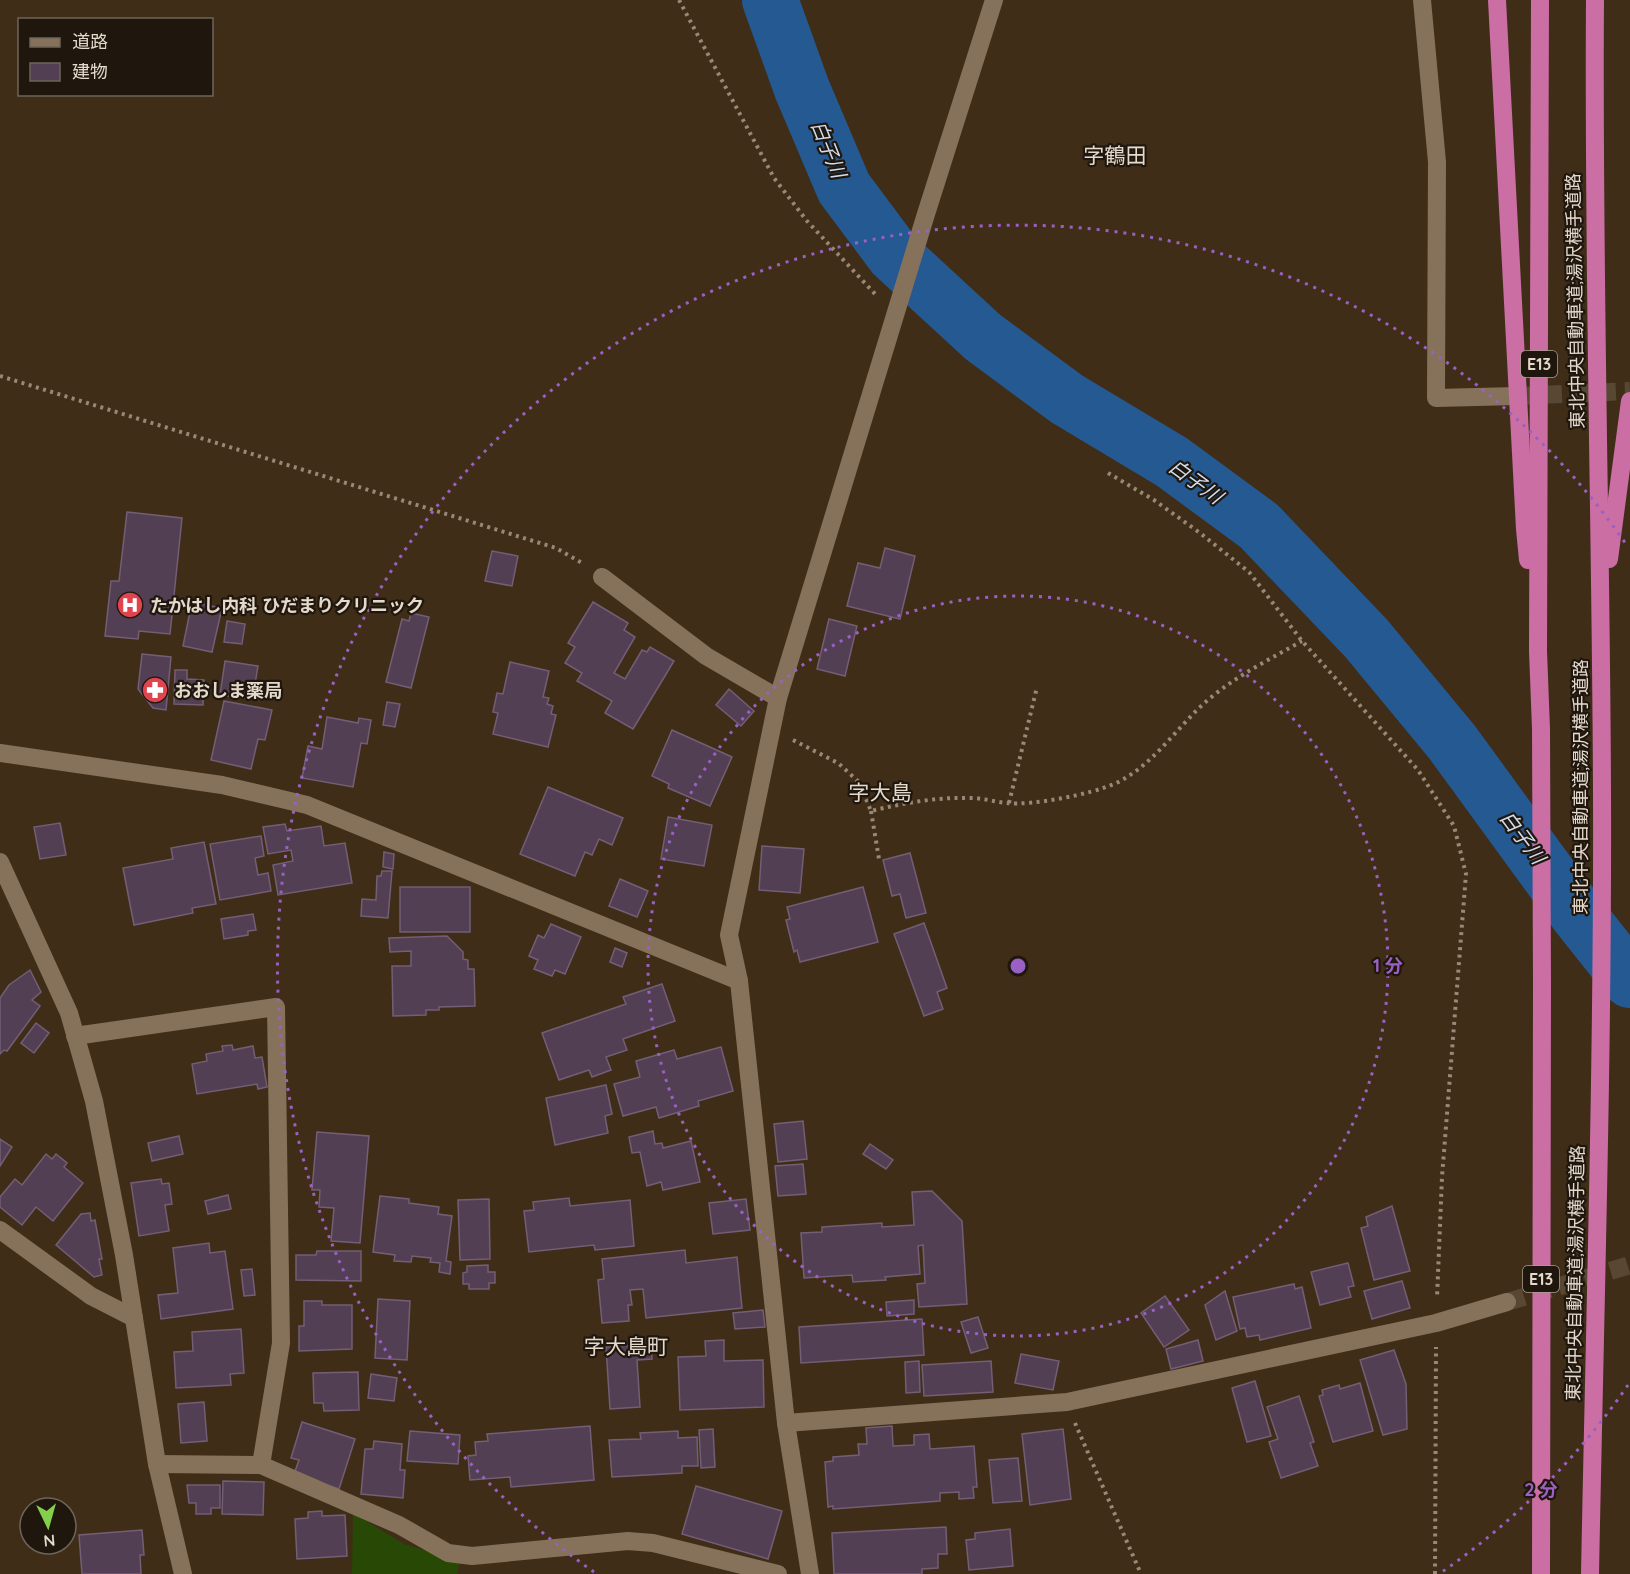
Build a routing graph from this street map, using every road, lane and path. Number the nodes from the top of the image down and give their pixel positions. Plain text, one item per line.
1 (679, 0) edge
2 (994, 0) edge
3 (1422, 0) edge
4 (1497, 0) edge
5 (1540, 0) edge
6 (1595, 0) edge
7 (897, 310) junction
8 (0, 376) edge
9 (1517, 396) tunnel mouth
10 (1630, 400) edge
11 (1108, 473) dead end
12 (602, 577) joint
13 (1600, 620) junction
14 (1302, 641) junction
15 (1538, 651) junction
16 (1037, 687) dead end
17 (778, 698) junction
18 (772, 728) junction
19 (0, 753) edge
20 (1009, 803) junction
21 (871, 811) junction
22 (879, 859) dead end
23 (0, 862) edge
24 (5, 889) edge
25 (739, 981) junction
26 (75, 1036) junction
27 (0, 1230) edge
28 (1507, 1302) tunnel mouth
29 (134, 1318) junction
30 (1436, 1323) junction
31 (1066, 1402) junction
32 (786, 1423) junction
33 (157, 1464) junction
34 (261, 1465) junction
35 (183, 1574) edge
36 (778, 1574) edge
37 (810, 1574) edge
38 (1141, 1574) edge
39 (1435, 1574) edge
40 (1541, 1574) edge
41 (1590, 1574) edge

1 - 7 path
2 - 7 street
3 - 9 street
4 - 15 highway
5 - 15 highway, 東北中央自動車道;湯沢横手道路 / E13
6 - 13 highway, 東北中央自動車道;湯沢横手道路
7 - 17 street
8 - 12 path
10 - 13 highway
11 - 14 path
12 - 17 street
13 - 41 highway, 東北中央自動車道;湯沢横手道路
14 - 20 path
14 - 30 path
15 - 40 highway, 東北中央自動車道;湯沢横手道路 / E13
16 - 20 path
17 - 18 street
18 - 21 path
18 - 25 street
19 - 25 street
20 - 21 path
21 - 22 path
23 - 24 street
24 - 26 street
25 - 32 street
26 - 29 street
26 - 34 street
27 - 29 street
28 - 30 street
29 - 33 street
30 - 31 street
30 - 39 path
31 - 32 street
31 - 38 path
32 - 37 street
33 - 34 street
33 - 35 street
34 - 36 street

